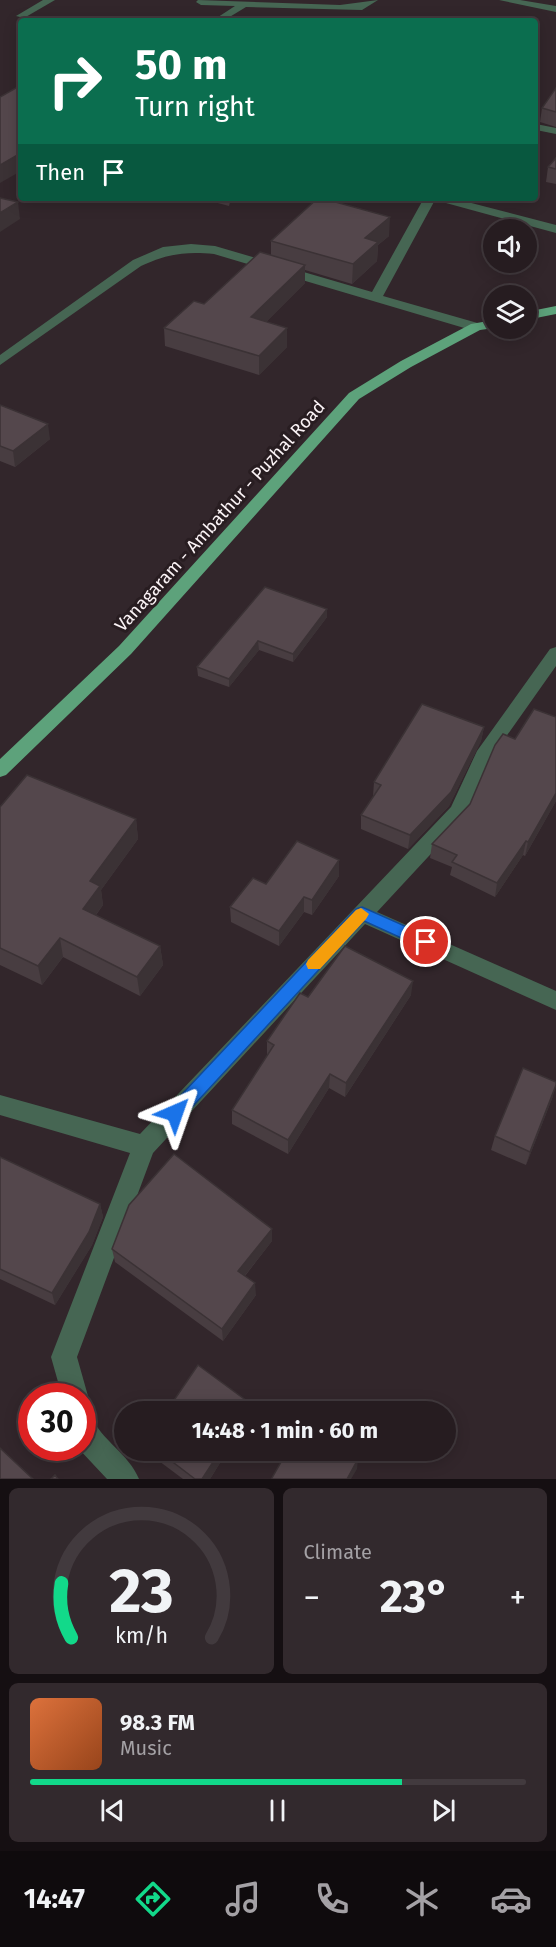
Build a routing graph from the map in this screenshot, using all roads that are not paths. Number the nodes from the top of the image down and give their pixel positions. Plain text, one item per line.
1 (50, 0) edge
2 (373, 0) edge
3 (504, 0) edge
4 (201, 2) dead end
5 (246, 3) junction
6 (328, 8) junction
7 (556, 9) edge
8 (21, 16) dead end
9 (222, 18) edge
10 (313, 18) edge
11 (538, 127) edge
12 (556, 131) edge
13 (428, 201) edge
14 (450, 201) edge
15 (556, 229) edge
16 (376, 297) junction
17 (556, 310) edge
18 (537, 314) edge
19 (483, 326) edge
20 (476, 327) junction
21 (0, 361) edge
22 (556, 653) edge
23 (0, 770) edge
24 (362, 914) junction
25 (556, 1001) edge
26 (0, 1105) edge
27 (144, 1146) junction
28 (71, 1383) edge
29 (96, 1448) edge
30 (126, 1479) edge

1 - 8 street
2 - 6 street
3 - 7 street
4 - 5 street
5 - 6 street
5 - 9 street
6 - 10 street
11 - 12 street
13 - 16 street
14 - 15 street
16 - 20 street
16 - 21 street
17 - 18 main road
19 - 20 main road, Vanagaram - Ambathur - Puzhal Road
20 - 23 main road, Vanagaram - Ambathur - Puzhal Road
22 - 24 street
24 - 25 street
24 - 27 street
26 - 27 street
27 - 28 street
29 - 30 street

